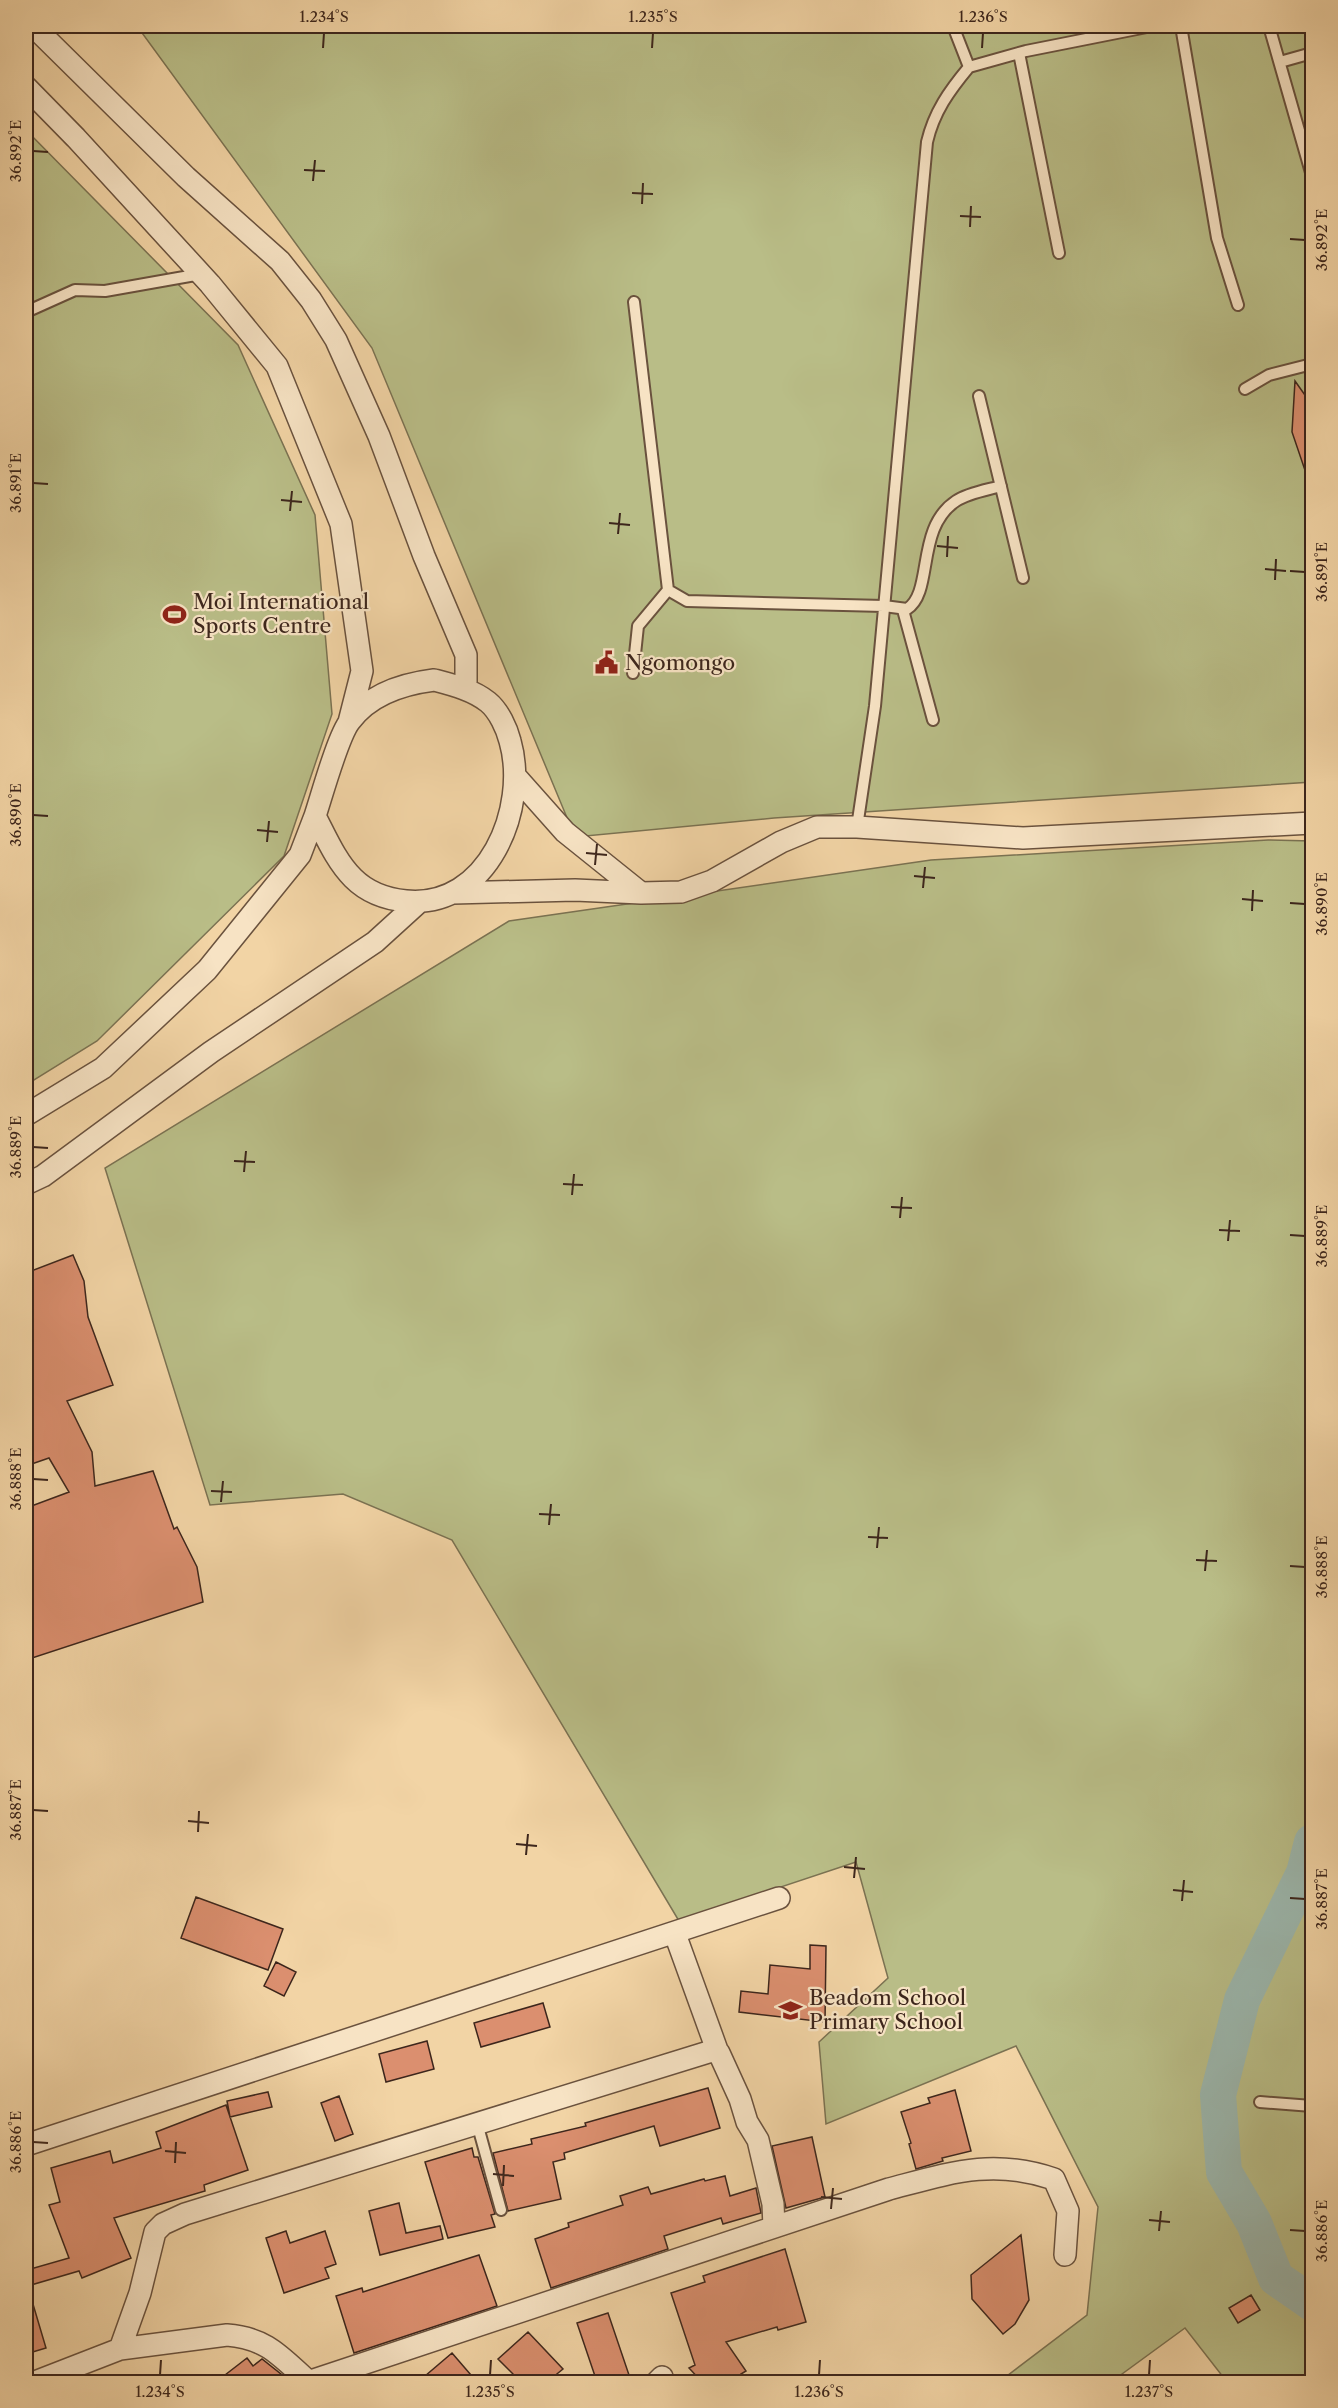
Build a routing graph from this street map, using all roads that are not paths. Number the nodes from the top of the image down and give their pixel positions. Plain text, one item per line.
1 (33, 26) edge
2 (953, 26) edge
3 (1152, 26) edge
4 (1181, 26) edge
5 (1269, 26) edge
6 (1019, 53) junction
7 (1312, 53) edge
8 (1280, 62) junction
9 (969, 67) junction
10 (26, 87) edge
11 (1312, 176) edge
12 (1059, 253) dead end
13 (201, 274) junction
14 (634, 302) dead end
15 (1239, 305) dead end
16 (26, 312) edge
17 (1312, 364) edge
18 (1245, 389) dead end
19 (979, 396) dead end
20 (1001, 486) junction
21 (1023, 578) dead end
22 (668, 590) junction
23 (884, 606) junction
24 (903, 610) junction
25 (633, 673) dead end
26 (466, 689) junction
27 (933, 720) dead end
28 (349, 722) junction
29 (517, 778) junction
30 (315, 816) junction
31 (1312, 823) edge
32 (857, 827) junction
33 (453, 893) junction
34 (641, 893) junction
35 (419, 902) junction
36 (26, 1115) edge
37 (26, 1184) edge
38 (779, 1898) dead end
39 (675, 1934) junction
40 (717, 2050) junction
41 (1260, 2102) dead end
42 (1312, 2106) edge
43 (477, 2123) junction
44 (26, 2145) edge
45 (501, 2211) dead end
46 (774, 2227) junction
47 (1065, 2255) dead end
48 (120, 2349) junction
49 (35, 2382) edge
50 (309, 2382) edge

1 - 26 street
2 - 9 lane
3 - 6 lane
4 - 15 lane
5 - 8 lane
6 - 9 lane
6 - 12 lane
7 - 8 lane
8 - 11 lane
9 - 23 lane
10 - 13 street
13 - 16 lane
13 - 28 street
14 - 22 lane
17 - 18 lane
19 - 20 lane
20 - 21 lane
20 - 24 lane
22 - 23 lane
22 - 25 lane
23 - 24 lane
23 - 32 lane
24 - 27 lane
26 - 28 street
26 - 29 street
28 - 30 street
29 - 33 street
29 - 34 street
30 - 35 street
30 - 36 street
31 - 32 street
32 - 34 street
33 - 34 street
33 - 35 street
35 - 37 street
38 - 39 street
39 - 40 street
39 - 44 street
40 - 43 street
40 - 46 street
41 - 42 lane
43 - 45 lane
43 - 48 street
46 - 47 street
46 - 50 street
48 - 49 street
48 - 50 street

